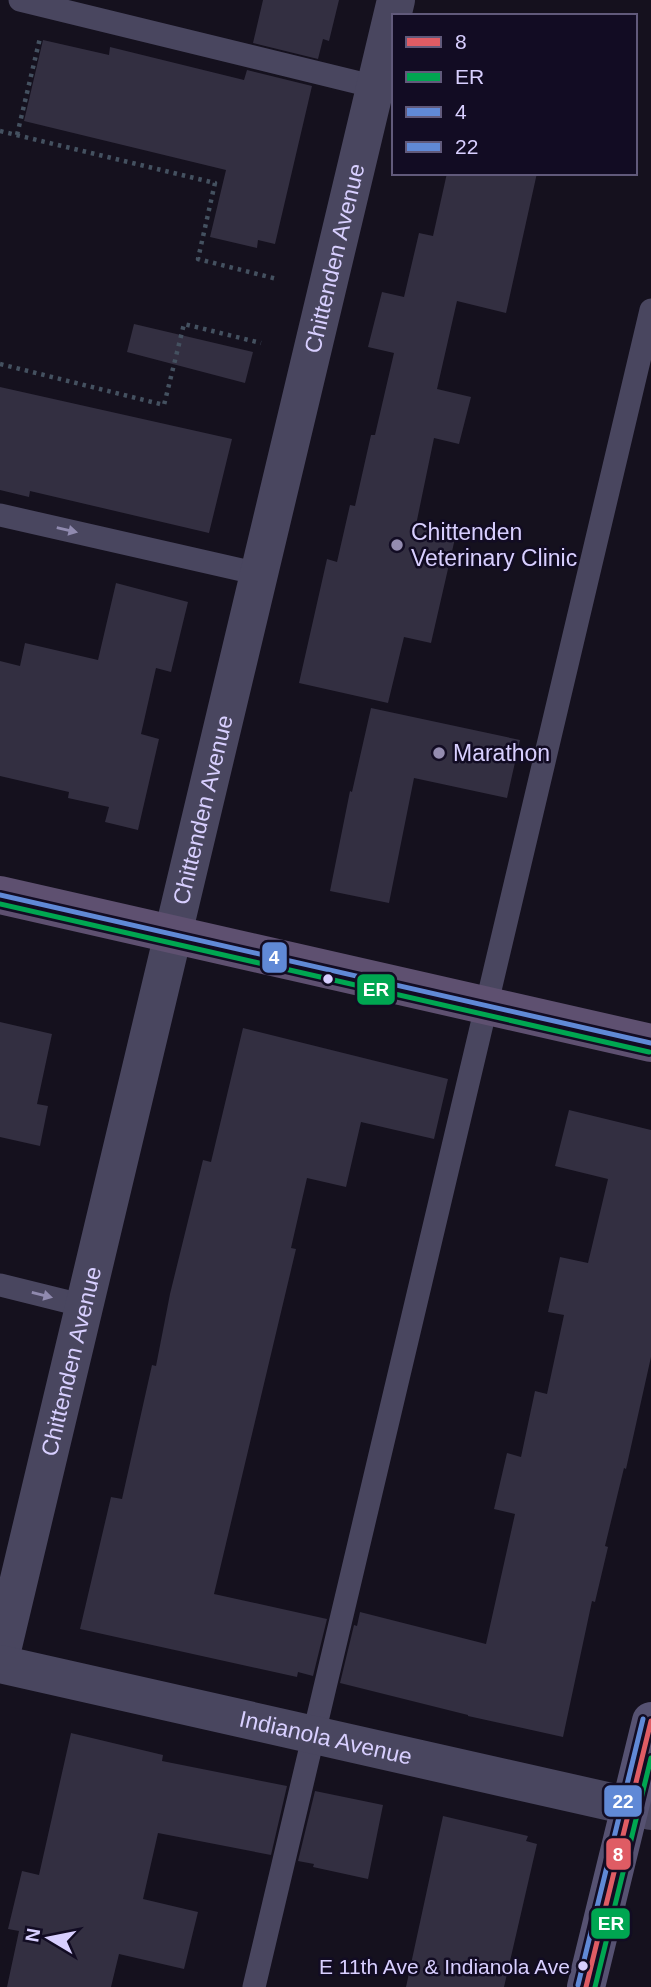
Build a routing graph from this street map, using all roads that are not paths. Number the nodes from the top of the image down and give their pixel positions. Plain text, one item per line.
1 (20, 0) edge
2 (392, 17) edge
3 (376, 87) junction
4 (651, 310) edge
5 (0, 515) edge
6 (259, 575) junction
7 (0, 895) edge
8 (173, 934) junction
9 (487, 1005) junction
10 (651, 1042) edge
11 (0, 1285) edge
12 (85, 1306) junction
13 (0, 1661) edge
14 (651, 1721) edge
15 (314, 1736) junction
16 (641, 1809) edge
17 (254, 1987) edge
18 (586, 1987) edge

1 - 3 lane
2 - 3 street, Chittenden Avenue
3 - 6 street, Chittenden Avenue
4 - 9 lane
5 -> 6 lane
6 - 8 street, Chittenden Avenue
7 - 8 main road
8 - 9 main road
8 - 12 street, Chittenden Avenue
9 - 10 main road
9 - 15 lane
11 -> 12 lane
12 - 13 street, Chittenden Avenue
13 - 15 street, Indianola Avenue
14 - 16 street
15 - 16 street, Indianola Avenue
15 - 17 lane
16 - 18 street

